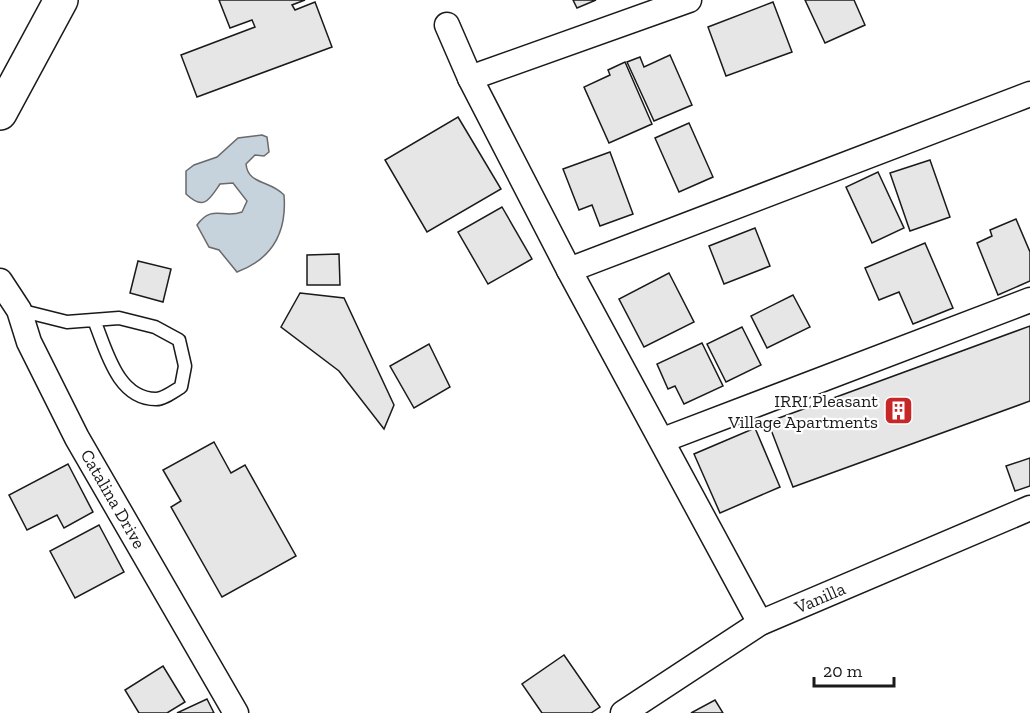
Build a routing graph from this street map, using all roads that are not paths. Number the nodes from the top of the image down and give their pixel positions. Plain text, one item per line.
1 (61, 0) edge
2 (689, 0) edge
3 (447, 25) dead end
4 (470, 78) junction
5 (1030, 93) edge
6 (0, 113) edge
7 (569, 270) junction
8 (0, 280) edge
9 (1030, 300) edge
10 (19, 310) junction
11 (94, 320) junction
12 (663, 440) junction
13 (1030, 508) edge
14 (760, 624) junction
15 (236, 713) edge
16 (623, 713) edge

1 - 6 street
2 - 4 street
3 - 4 street
4 - 7 street
5 - 7 street
7 - 12 street
8 - 10 street, Catalina Drive
9 - 12 street
10 - 11 lane
10 - 15 street, Catalina Drive
11 - 11 lane
12 - 14 street
13 - 14 street, Vanilla
14 - 16 street, Vanilla

